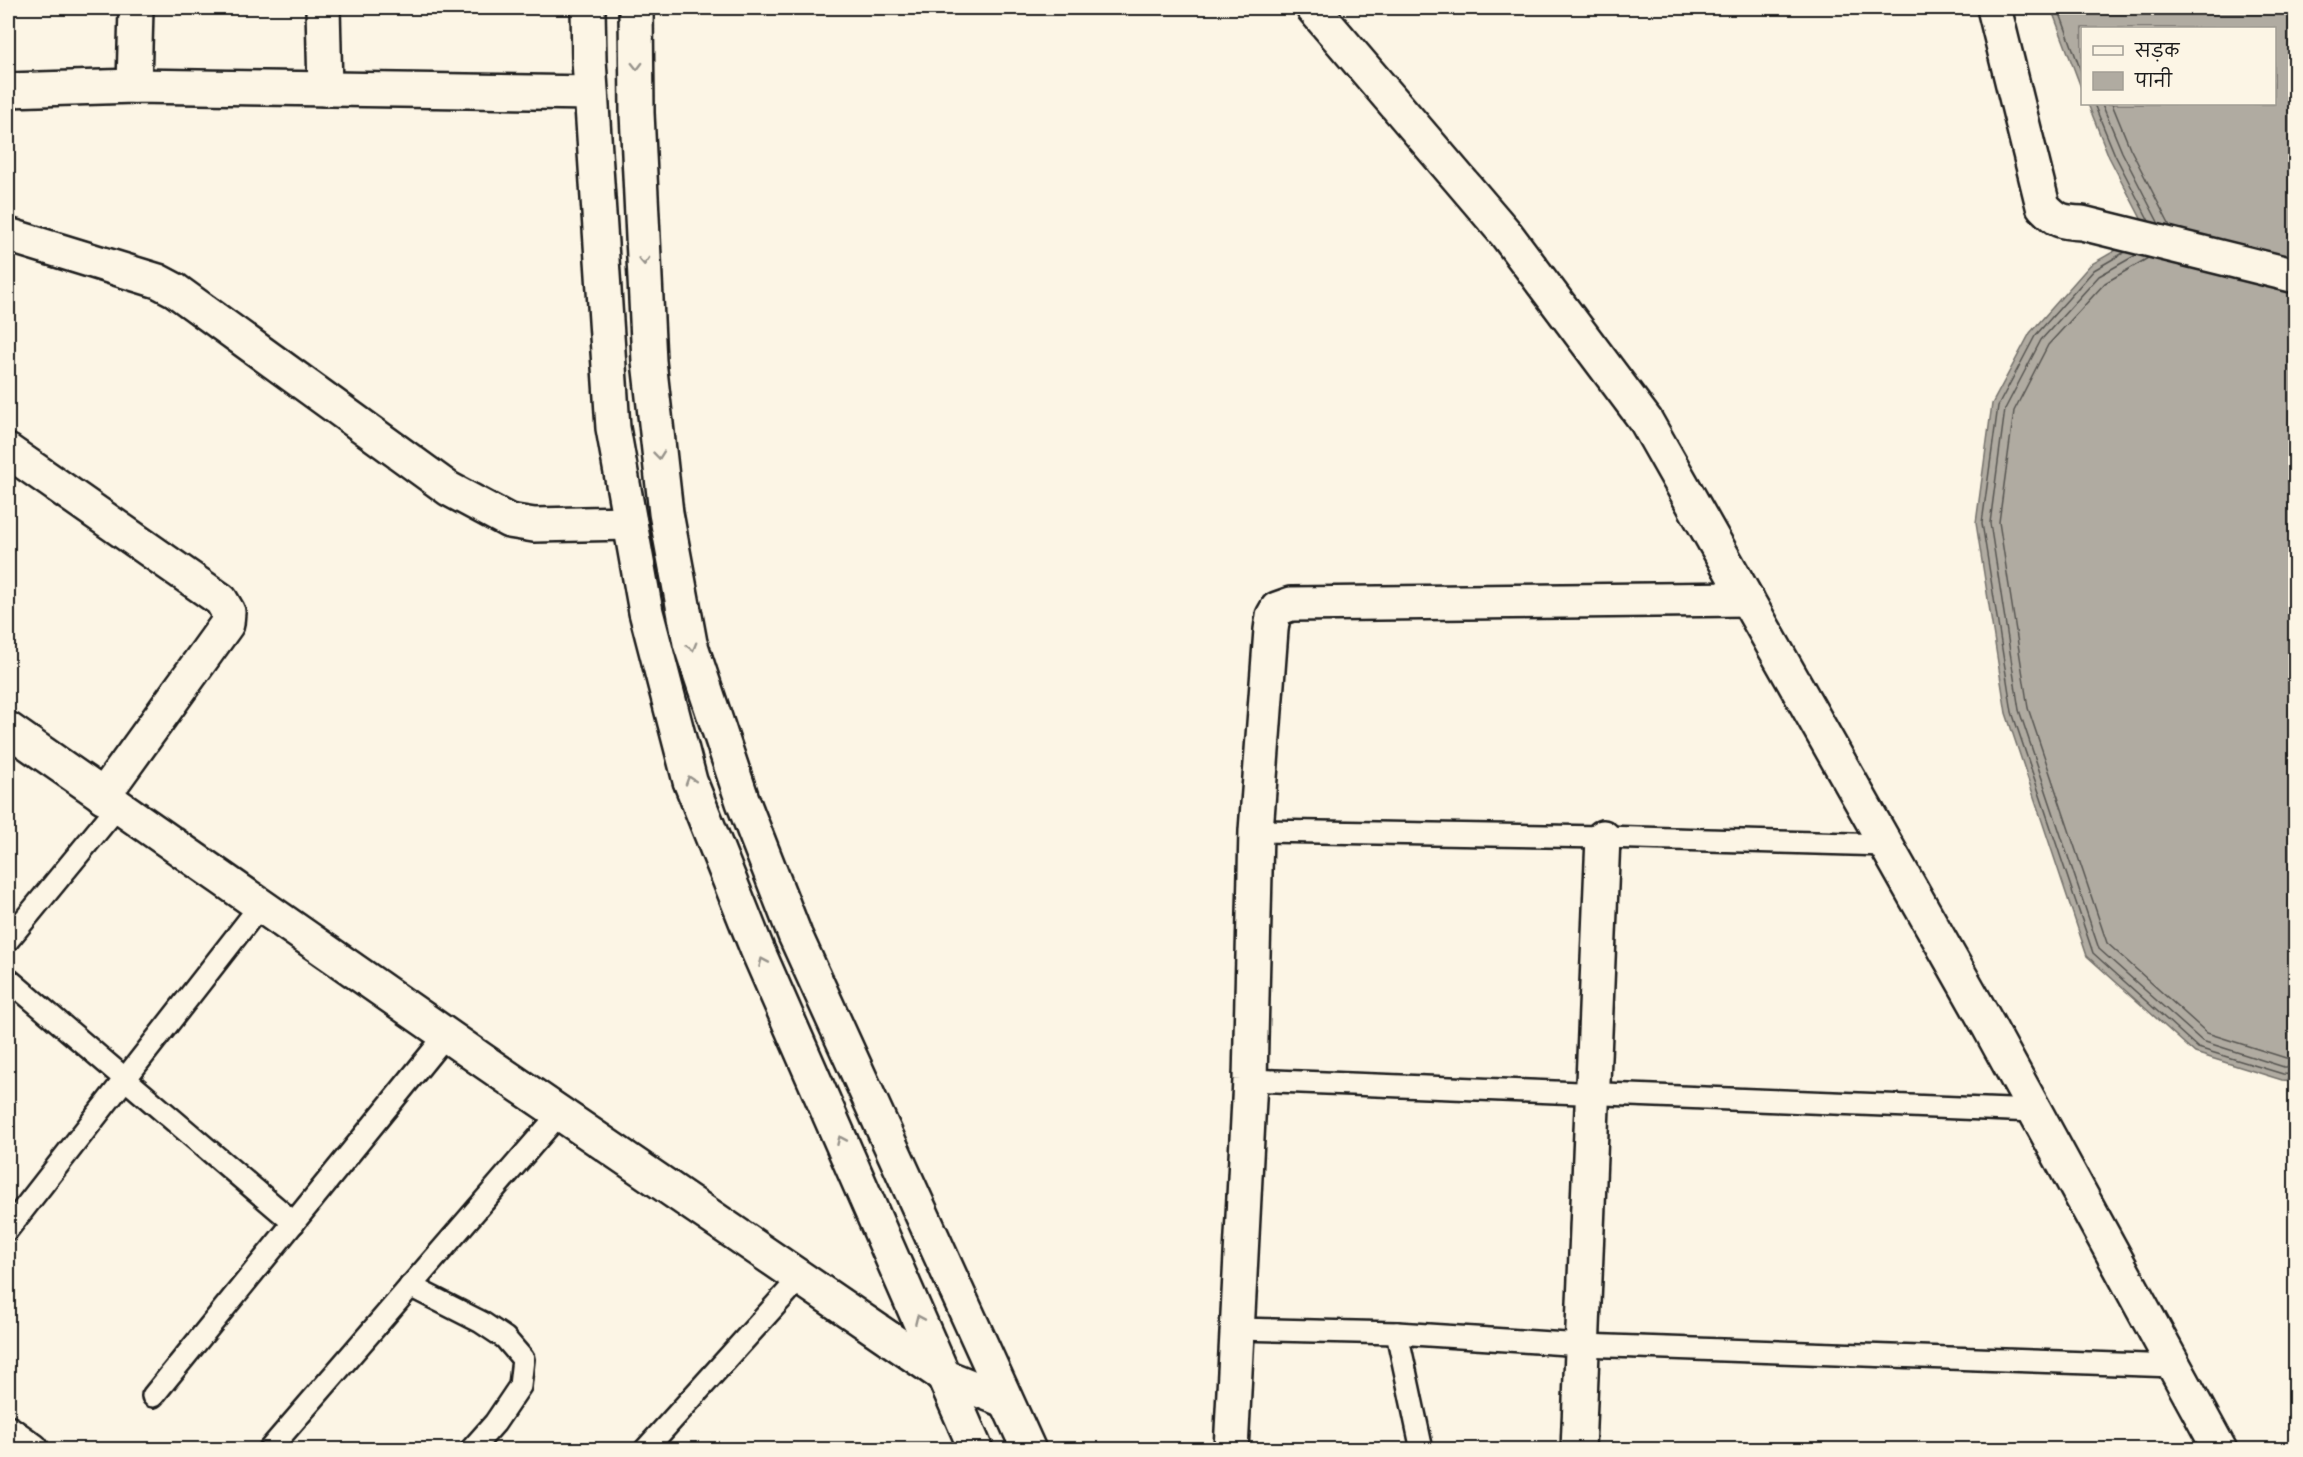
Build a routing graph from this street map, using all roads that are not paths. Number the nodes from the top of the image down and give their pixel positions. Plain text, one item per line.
1 (136, 8) edge
2 (323, 8) edge
3 (588, 8) edge
4 (636, 8) edge
5 (1313, 8) edge
6 (1994, 8) edge
7 (134, 86) junction
8 (325, 88) junction
9 (8, 90) edge
10 (591, 93) junction
11 (8, 235) edge
12 (2295, 276) edge
13 (8, 452) edge
14 (630, 523) junction
15 (1747, 599) junction
16 (8, 729) edge
17 (111, 801) junction
18 (1256, 831) junction
19 (1603, 837) junction
20 (1886, 845) junction
21 (260, 906) junction
22 (8, 940) edge
23 (8, 979) edge
24 (446, 1035) junction
25 (125, 1079) junction
26 (1250, 1080) junction
27 (1593, 1093) junction
28 (2035, 1112) junction
29 (560, 1113) junction
30 (294, 1223) junction
31 (8, 1229) edge
32 (800, 1278) junction
33 (410, 1286) junction
34 (1237, 1329) junction
35 (1397, 1333) junction
36 (1582, 1345) junction
37 (2174, 1366) junction
38 (944, 1376) junction
39 (153, 1396) dead end
40 (1006, 1401) junction
41 (8, 1433) edge
42 (32, 1449) edge
43 (269, 1449) edge
44 (471, 1449) edge
45 (645, 1449) edge
46 (976, 1449) edge
47 (1029, 1449) edge
48 (1231, 1449) edge
49 (1422, 1449) edge
50 (1578, 1449) edge
51 (2220, 1449) edge

1 - 7 street
2 - 8 street
3 - 10 street
4 -> 40 street
5 - 15 street
6 - 12 street
7 - 8 street
7 - 9 street
8 - 10 street
10 - 14 street
11 - 14 street
13 - 17 street
38 -> 14 street
15 - 18 street
15 - 20 street
16 - 17 street
17 - 21 street
17 - 22 lane
18 - 19 lane
18 - 26 street
19 - 20 lane
19 - 27 street
20 - 28 street
21 - 24 street
21 - 25 lane
23 - 25 lane
24 - 29 street
24 - 30 lane
25 - 30 lane
25 - 31 lane
26 - 27 lane
26 - 34 street
27 - 28 lane
27 - 36 street
28 - 37 street
29 - 32 street
29 - 33 lane
30 - 39 lane
32 - 38 street
32 - 45 lane
33 - 43 lane
33 - 44 lane
34 - 35 lane
34 - 48 street
35 - 36 lane
35 - 49 lane
36 - 37 lane
36 - 50 street
37 - 51 street
38 - 40 street
38 - 46 street
40 - 47 street
41 - 42 street

